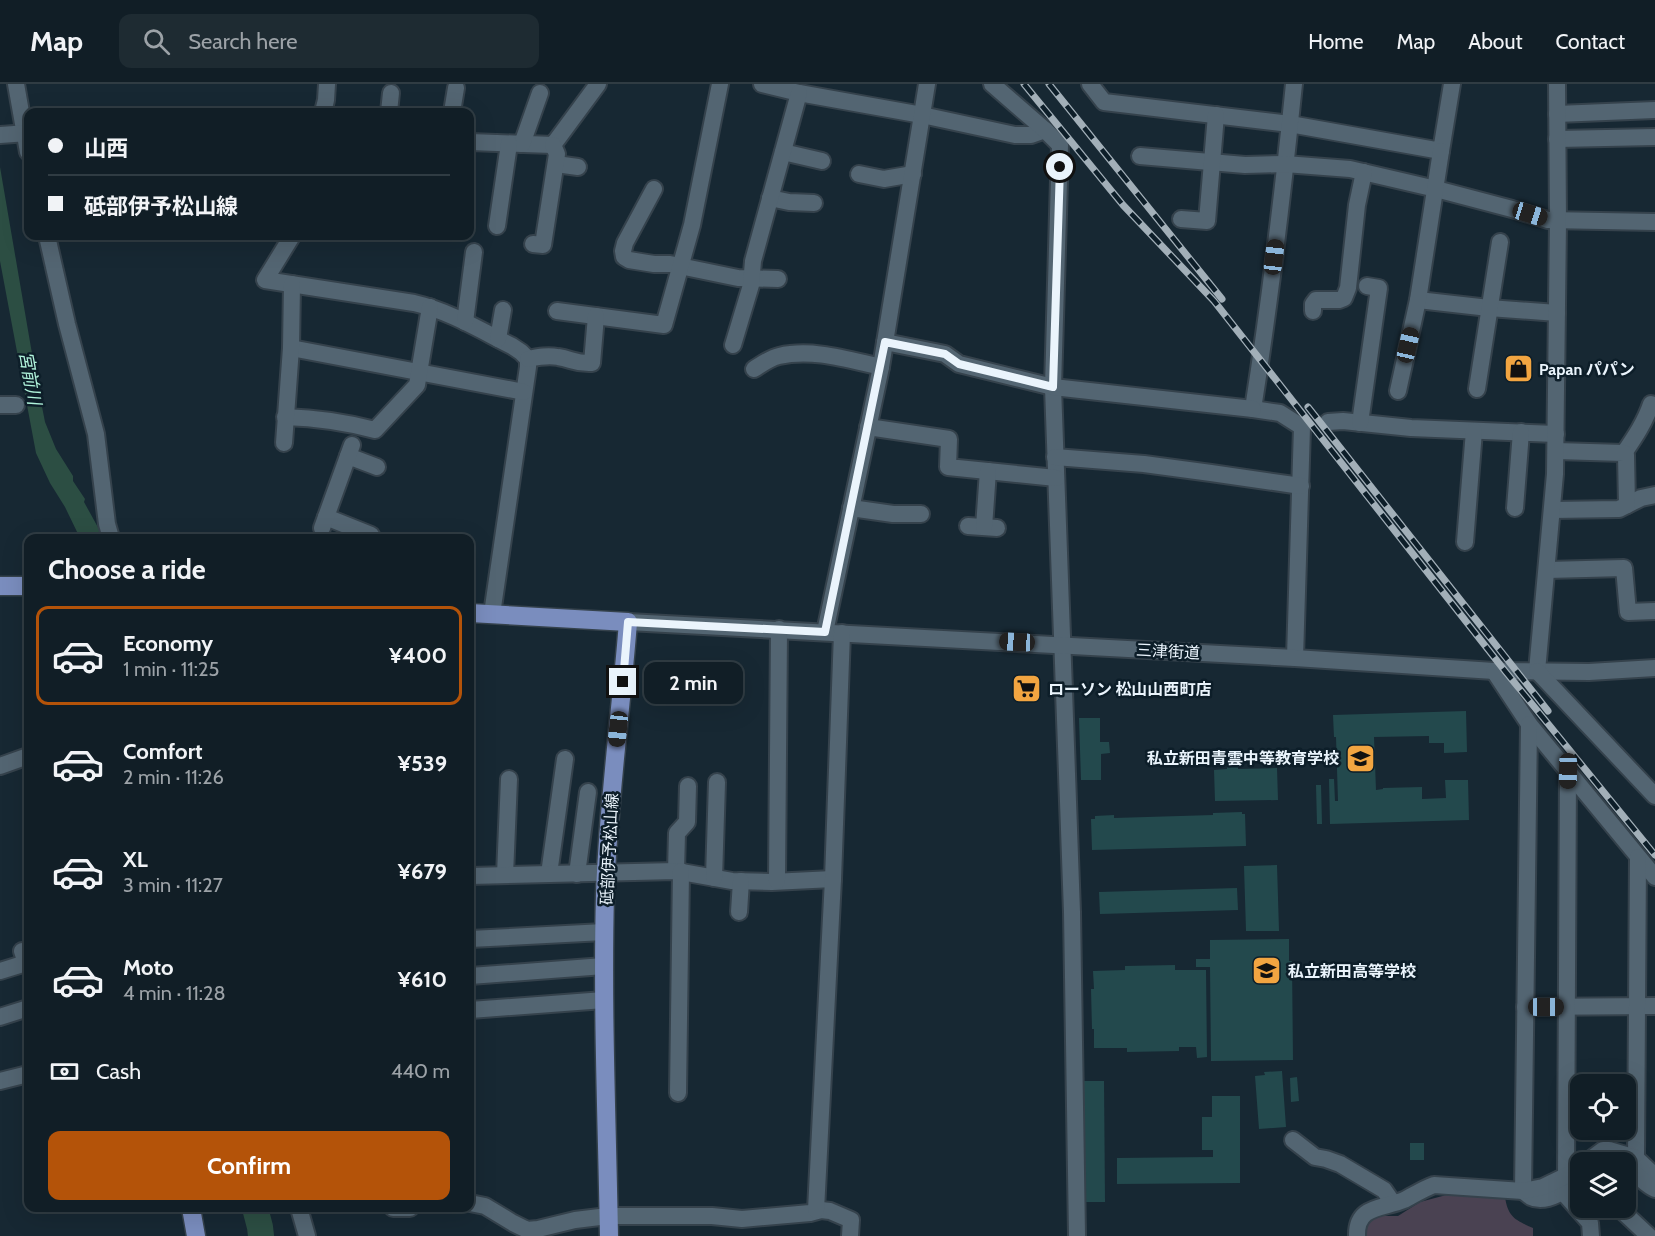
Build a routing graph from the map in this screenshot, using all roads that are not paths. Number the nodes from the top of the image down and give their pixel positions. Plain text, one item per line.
1 (16, 84) edge
2 (327, 84) edge
3 (598, 84) edge
4 (720, 84) edge
5 (762, 84) edge
6 (927, 84) edge
7 (992, 84) edge
8 (1090, 84) edge
9 (1294, 84) edge
10 (1452, 84) edge
11 (1557, 84) edge
12 (456, 87) dead end
13 (391, 93) dead end
14 (540, 93) dead end
15 (799, 93) junction
16 (324, 108) edge
17 (389, 108) edge
18 (453, 108) edge
19 (1655, 110) edge
20 (1557, 114) junction
21 (922, 115) junction
22 (1216, 115) junction
23 (24, 123) edge
24 (1290, 124) junction
25 (1046, 130) junction
26 (24, 133) edge
27 (0, 135) edge
28 (1655, 137) edge
29 (1557, 139) junction
30 (474, 142) edge
31 (516, 144) junction
32 (553, 145) junction
33 (1441, 151) junction
34 (783, 152) junction
35 (1140, 156) dead end
36 (822, 160) dead end
37 (1212, 161) junction
38 (556, 164) junction
39 (1285, 164) junction
40 (578, 167) dead end
41 (1364, 172) junction
42 (859, 174) dead end
43 (912, 174) junction
44 (654, 189) dead end
45 (1436, 189) junction
46 (770, 198) junction
47 (814, 203) dead end
48 (1181, 219) dead end
49 (1558, 221) junction
50 (1655, 222) edge
51 (497, 226) dead end
52 (48, 240) edge
53 (290, 240) edge
54 (1500, 242) dead end
55 (533, 244) dead end
56 (474, 252) dead end
57 (681, 266) junction
58 (752, 278) junction
59 (778, 279) dead end
60 (292, 284) junction
61 (1367, 286) dead end
62 (1418, 300) junction
63 (430, 307) junction
64 (1490, 308) junction
65 (503, 310) dead end
66 (557, 311) dead end
67 (1313, 311) dead end
68 (1557, 313) junction
69 (596, 316) junction
70 (465, 322) junction
71 (498, 339) junction
72 (885, 342) junction
73 (733, 345) dead end
74 (291, 348) junction
75 (528, 359) junction
76 (881, 367) junction
77 (754, 369) dead end
78 (419, 372) junction
79 (1053, 387) junction
80 (1477, 389) dead end
81 (1398, 391) dead end
82 (524, 392) junction
83 (1651, 404) dead end
84 (1253, 409) junction
85 (285, 417) junction
86 (1328, 422) dead end
87 (1360, 423) junction
88 (868, 427) junction
89 (1474, 430) junction
90 (1521, 432) junction
91 (1556, 434) junction
92 (284, 442) dead end
93 (1556, 451) junction
94 (1624, 453) junction
95 (1055, 457) junction
96 (377, 466) dead end
97 (988, 471) junction
98 (1056, 478) junction
99 (1300, 486) junction
100 (1655, 495) edge
101 (1627, 506) junction
102 (851, 508) junction
103 (1515, 508) dead end
104 (1552, 510) junction
105 (921, 514) dead end
106 (983, 527) dead end
107 (372, 532) edge
108 (110, 534) edge
109 (1465, 542) dead end
110 (1547, 570) junction
111 (0, 586) edge
112 (24, 586) edge
113 (1655, 611) edge
114 (474, 613) edge
115 (492, 614) junction
116 (628, 622) junction
117 (779, 629) junction
118 (834, 632) junction
119 (1061, 645) junction
120 (1294, 658) junction
121 (1655, 668) edge
122 (1494, 671) junction
123 (1537, 671) junction
124 (1529, 724) junction
125 (24, 757) edge
126 (565, 759) dead end
127 (0, 766) edge
128 (1568, 771) junction
129 (511, 779) dead end
130 (717, 782) dead end
131 (688, 786) dead end
132 (588, 792) dead end
133 (1655, 796) edge
134 (1638, 857) junction
135 (678, 871) junction
136 (606, 873) junction
137 (549, 874) junction
138 (577, 874) junction
139 (505, 875) junction
140 (474, 876) edge
141 (1655, 877) edge
142 (714, 878) junction
143 (833, 879) junction
144 (741, 881) junction
145 (777, 881) junction
146 (739, 912) dead end
147 (604, 932) junction
148 (474, 939) edge
149 (22, 951) dead end
150 (24, 957) edge
151 (24, 964) edge
152 (604, 966) junction
153 (0, 971) edge
154 (474, 976) edge
155 (604, 1000) junction
156 (1637, 1006) junction
157 (1655, 1006) edge
158 (1525, 1007) junction
159 (1566, 1007) junction
160 (24, 1009) edge
161 (474, 1010) edge
162 (0, 1017) edge
163 (24, 1075) edge
164 (0, 1080) edge
165 (674, 1083) dead end
166 (1293, 1140) dead end
167 (1631, 1152) edge
168 (1636, 1166) edge
169 (1636, 1170) edge
170 (1655, 1176) edge
171 (1570, 1182) edge
172 (1655, 1190) edge
173 (1523, 1191) junction
174 (1393, 1203) junction
175 (474, 1204) edge
176 (816, 1210) junction
177 (192, 1212) edge
178 (300, 1212) edge
179 (608, 1216) junction
180 (1588, 1218) edge
181 (1630, 1218) edge
182 (196, 1236) edge
183 (307, 1236) edge
184 (609, 1236) edge
185 (850, 1236) edge
186 (1077, 1236) edge
187 (1357, 1236) edge
188 (1591, 1236) edge
189 (1649, 1236) edge

1 - 23 street
2 - 16 street
3 - 32 street
4 - 57 street
5 - 15 street
6 - 21 street
7 - 25 street
8 - 22 street
9 - 24 street
10 - 33 street
11 - 20 street
12 - 18 street
13 - 17 street
14 - 31 street
15 - 21 street
15 - 34 street
19 - 20 street
20 - 29 street
21 - 25 street
21 - 43 street
22 - 24 street
22 - 37 street
24 - 33 street
24 - 39 street
25 - 79 street
26 - 27 street
28 - 29 street
29 - 49 street
30 - 31 street
31 - 32 street
31 - 51 street
32 - 38 street
33 - 45 street
34 - 36 street
34 - 46 street
35 - 37 street
37 - 39 street
37 - 48 street
38 - 40 street
38 - 55 street
39 - 41 street
39 - 84 street
41 - 45 street
41 - 67 street
42 - 43 street
43 - 72 street
44 - 57 street
45 - 49 street
45 - 62 street
46 - 47 street
46 - 58 street
49 - 50 street
49 - 68 street
52 - 108 street
53 - 60 street
54 - 64 street
56 - 70 street
57 - 58 street
57 - 69 street
58 - 59 street
58 - 73 street
60 - 63 street
60 - 74 street
61 - 87 street
62 - 64 street
62 - 81 street
63 - 70 street
63 - 78 street
64 - 68 street
64 - 80 street
65 - 71 street
66 - 69 street
68 - 91 street
69 - 75 street
70 - 71 street
71 - 75 street
72 - 76 street
72 - 79 street
74 - 78 street
74 - 85 street
75 - 82 street
76 - 77 street
76 - 88 street
78 - 82 street
78 - 85 street
79 - 84 street
79 - 95 street
82 - 115 street
83 - 94 street
84 - 99 street
85 - 92 street
86 - 87 street
87 - 89 street
88 - 97 street
88 - 102 street
89 - 90 street
89 - 109 street
90 - 91 street
90 - 103 street
91 - 93 street
93 - 94 street
93 - 104 street
94 - 101 street
95 - 98 street
95 - 99 street
96 - 107 street
97 - 98 street
97 - 106 street
98 - 119 street
99 - 120 street
100 - 101 street
101 - 104 street
102 - 105 street
102 - 118 street
104 - 110 street
110 - 113 street
110 - 123 street
111 - 112 main road
114 - 115 main road
115 - 116 main road
116 - 117 street, 三津街道
116 - 136 main road, 砥部伊予松山線
117 - 118 street, 三津街道
117 - 145 street
118 - 119 street, 三津街道
118 - 143 street
119 - 120 street, 三津街道
119 - 186 street
120 - 122 street, 三津街道
121 - 123 street, 三津街道
122 - 123 street, 三津街道
122 - 124 street
123 - 133 street
124 - 128 street
124 - 158 street
125 - 127 street
126 - 137 street
128 - 134 street
128 - 159 street
129 - 139 street
130 - 142 street
131 - 135 street
132 - 138 street
134 - 141 street
134 - 156 street
135 - 136 street
135 - 142 street
135 - 165 street
136 - 138 street
136 - 147 main road, 砥部伊予松山線
137 - 138 street
137 - 139 street
139 - 140 street
142 - 144 street
143 - 145 street
143 - 176 street
144 - 145 street
144 - 146 street
147 - 148 street
147 - 152 main road, 砥部伊予松山線
149 - 150 street
151 - 153 street
152 - 154 street
152 - 155 main road, 砥部伊予松山線
155 - 161 street
155 - 179 main road, 砥部伊予松山線
156 - 157 street
156 - 159 street
156 - 167 street
158 - 159 street
158 - 173 street
159 - 171 street
160 - 162 street
163 - 164 street
166 - 174 street
168 - 170 street
169 - 172 street
171 - 173 street
173 - 174 street
174 - 187 street
175 - 179 street
176 - 179 street
176 - 185 street
177 - 182 main road
178 - 183 street
179 - 184 main road, 砥部伊予松山線
180 - 188 street
181 - 189 street

